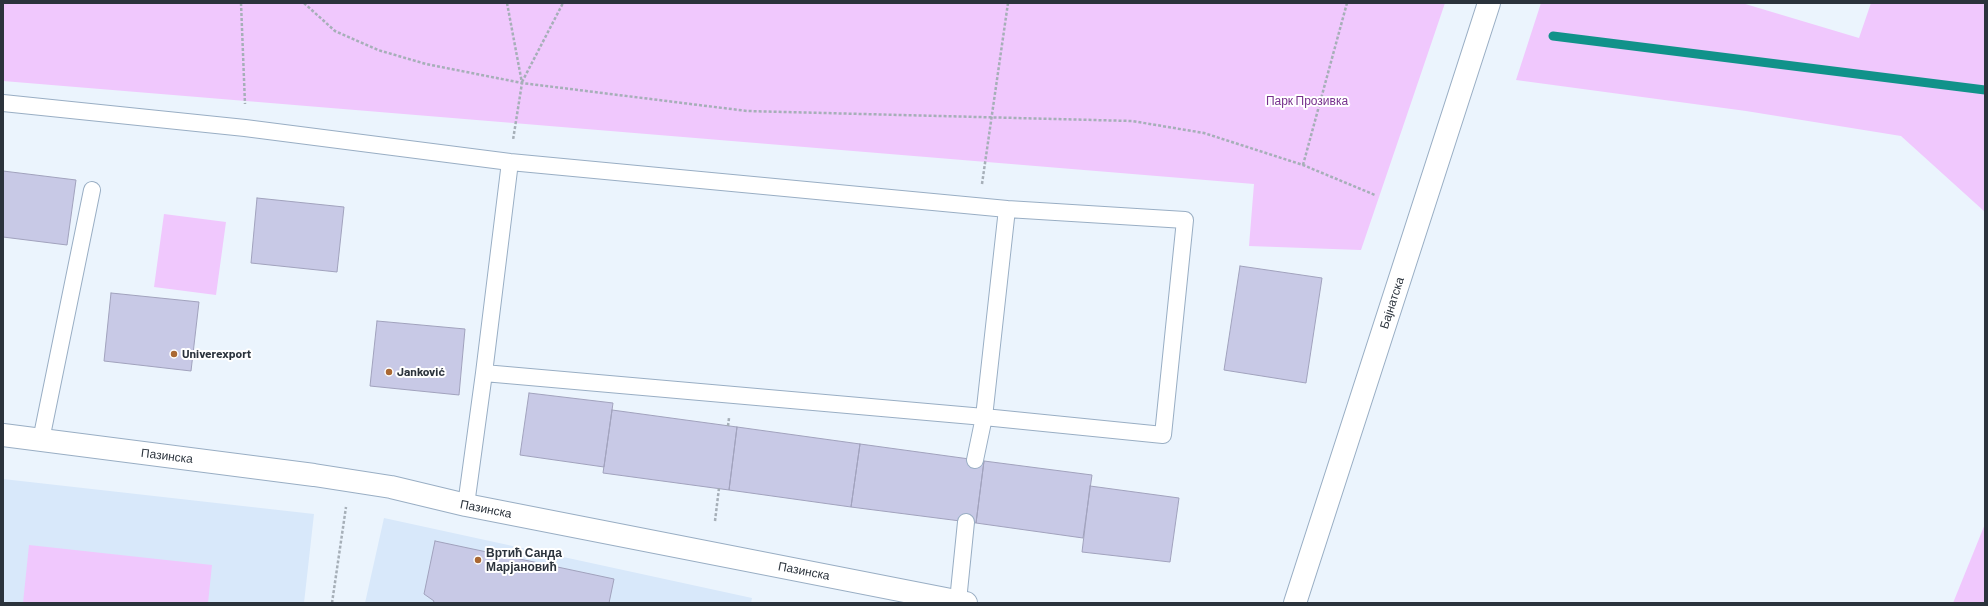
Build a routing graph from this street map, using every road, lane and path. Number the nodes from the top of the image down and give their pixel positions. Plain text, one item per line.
1 (241, 3) edge
2 (304, 3) edge
3 (507, 3) edge
4 (563, 3) edge
5 (1008, 3) edge
6 (1346, 3) edge
7 (1489, 3) edge
8 (522, 83) junction
9 (3, 103) edge
10 (991, 117) junction
11 (245, 128) junction
12 (510, 162) junction
13 (1303, 166) junction
14 (92, 190) dead end
15 (1375, 195) dead end
16 (980, 206) junction
17 (1007, 209) junction
18 (484, 373) junction
19 (984, 417) junction
20 (3, 435) edge
21 (41, 440) junction
22 (975, 460) dead end
23 (719, 488) dead end
24 (347, 502) dead end
25 (466, 505) junction
26 (715, 521) dead end
27 (966, 522) dead end
28 (962, 602) edge
29 (332, 603) edge
30 (1295, 603) edge

1 - 11 path
2 - 8 path
3 - 8 path
4 - 8 path
5 - 10 path
6 - 13 path
7 - 30 street, Бајнатска
8 - 10 path
8 - 12 path
9 - 11 lane
10 - 13 path
10 - 16 path
11 - 12 lane
12 - 16 lane
12 - 18 lane
13 - 15 path
14 - 21 lane
16 - 17 lane
17 - 19 lane
17 - 19 lane
18 - 19 lane
18 - 25 lane
19 - 22 lane
20 - 21 street, Пазинска
21 - 25 street, Пазинска
23 - 26 path
24 - 29 path
25 - 28 street, Пазинска
27 - 28 lane

